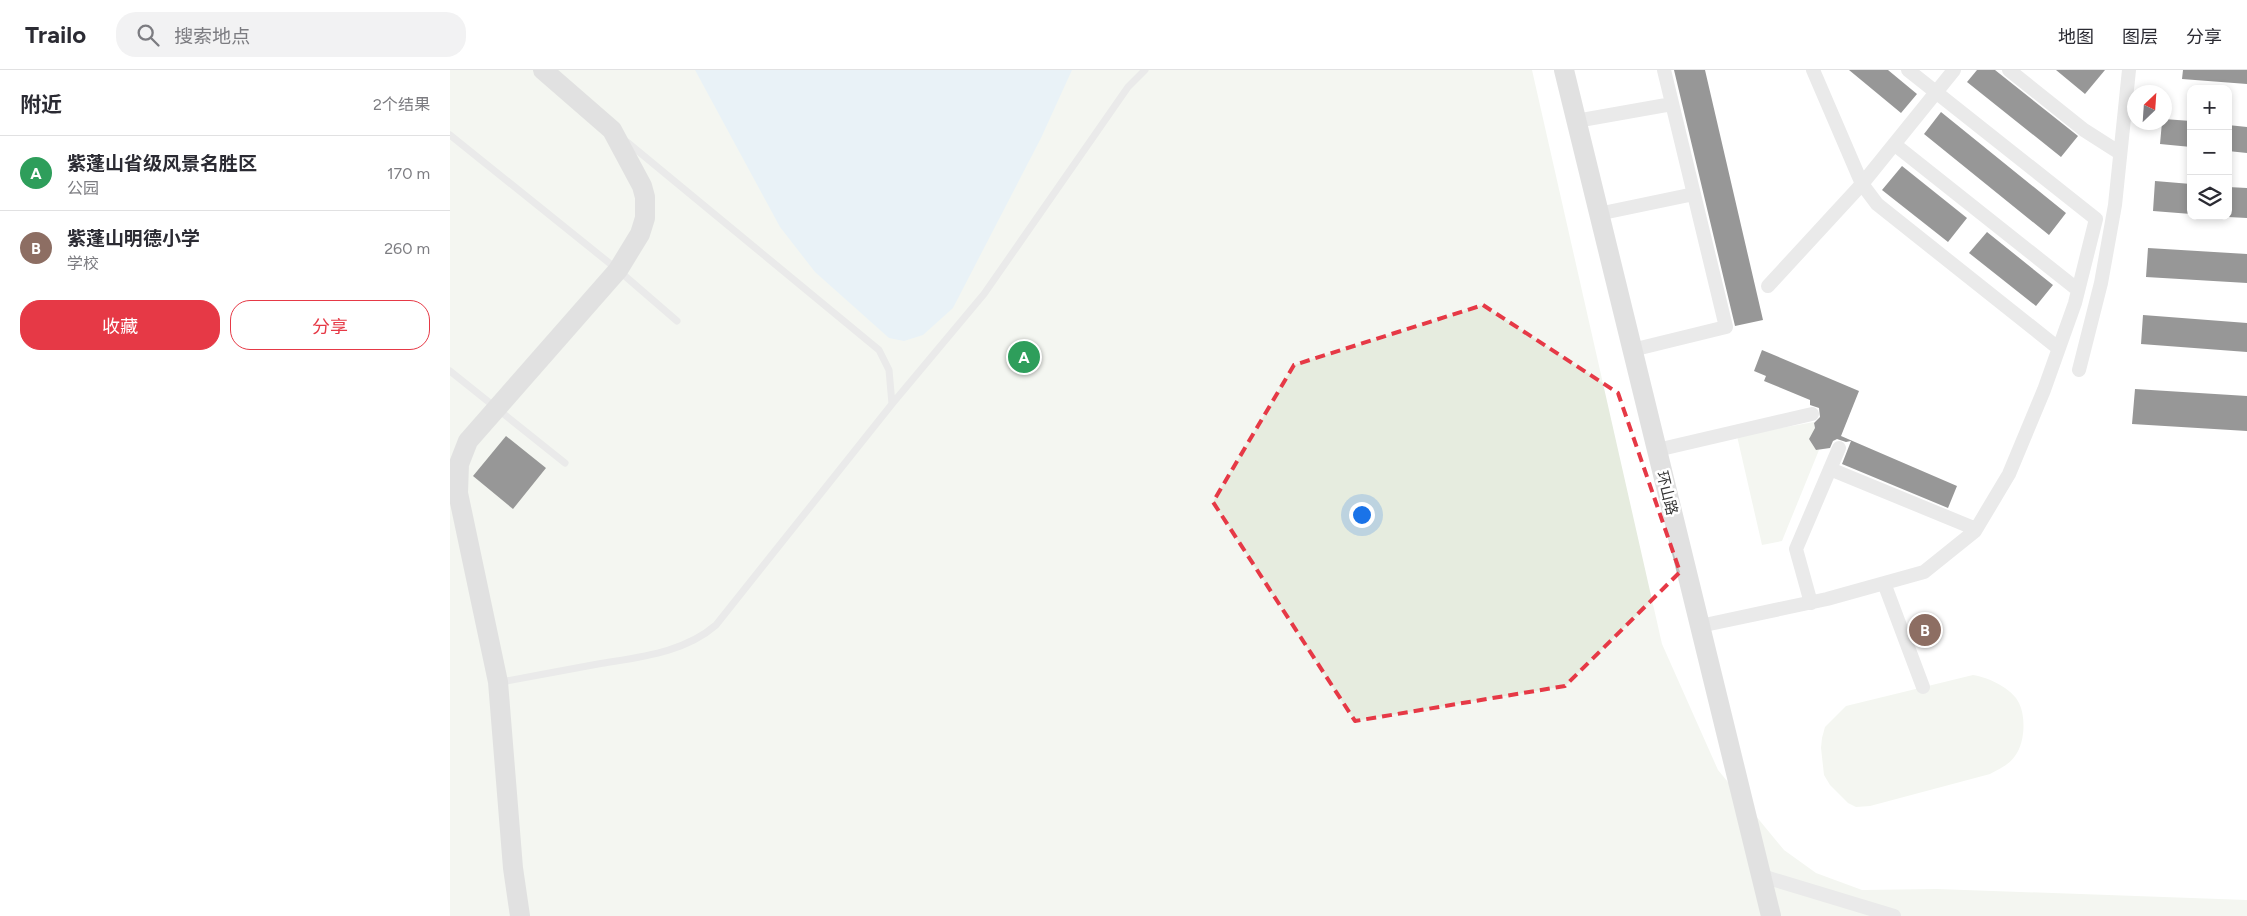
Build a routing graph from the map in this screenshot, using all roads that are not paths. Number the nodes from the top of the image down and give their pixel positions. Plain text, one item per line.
1 (543, 70) edge
2 (1145, 70) edge
3 (1564, 70) edge
4 (1664, 70) edge
5 (1813, 70) edge
6 (1908, 70) edge
7 (1954, 70) edge
8 (2009, 70) edge
9 (2128, 70) edge
10 (1936, 92) junction
11 (1672, 104) junction
12 (1576, 121) junction
13 (612, 130) junction
14 (450, 135) edge
15 (1894, 144) junction
16 (2120, 153) junction
17 (1862, 184) junction
18 (1694, 194) junction
19 (1598, 214) junction
20 (618, 270) junction
21 (1768, 286) dead end
22 (2078, 290) junction
23 (677, 321) dead end
24 (2058, 348) junction
25 (1632, 350) junction
26 (2079, 370) dead end
27 (450, 371) edge
28 (892, 404) junction
29 (497, 410) junction
30 (1812, 414) dead end
31 (1839, 448) dead end
32 (1657, 450) junction
33 (565, 463) dead end
34 (1830, 469) junction
35 (1976, 529) junction
36 (1884, 583) junction
37 (1811, 603) junction
38 (1700, 626) junction
39 (498, 682) junction
40 (1923, 687) dead end
41 (1762, 876) junction
42 (520, 916) edge
43 (1772, 916) edge
44 (1894, 916) edge

1 - 13 street
2 - 28 lane
3 - 12 street, 环山路
4 - 11 street
5 - 17 street
6 - 10 street
7 - 10 street
8 - 16 street
9 - 16 street
10 - 15 street
10 - 22 street
11 - 12 street
11 - 18 street
12 - 19 street, 环山路
13 - 20 street
13 - 28 lane
14 - 20 lane
15 - 17 street
15 - 22 street
16 - 26 street
17 - 21 street
17 - 24 street
18 - 19 street
18 - 25 street
19 - 25 street, 环山路
20 - 23 lane
20 - 29 street
22 - 24 street
24 - 35 street
25 - 32 street, 环山路
27 - 29 lane
28 - 39 lane
29 - 33 lane
29 - 39 street
30 - 32 street
31 - 34 street
32 - 38 street, 环山路
34 - 35 street
34 - 37 street
35 - 36 street
36 - 37 street
36 - 40 street
37 - 38 street
38 - 41 street, 环山路
39 - 42 street
41 - 43 street, 环山路
41 - 44 street

